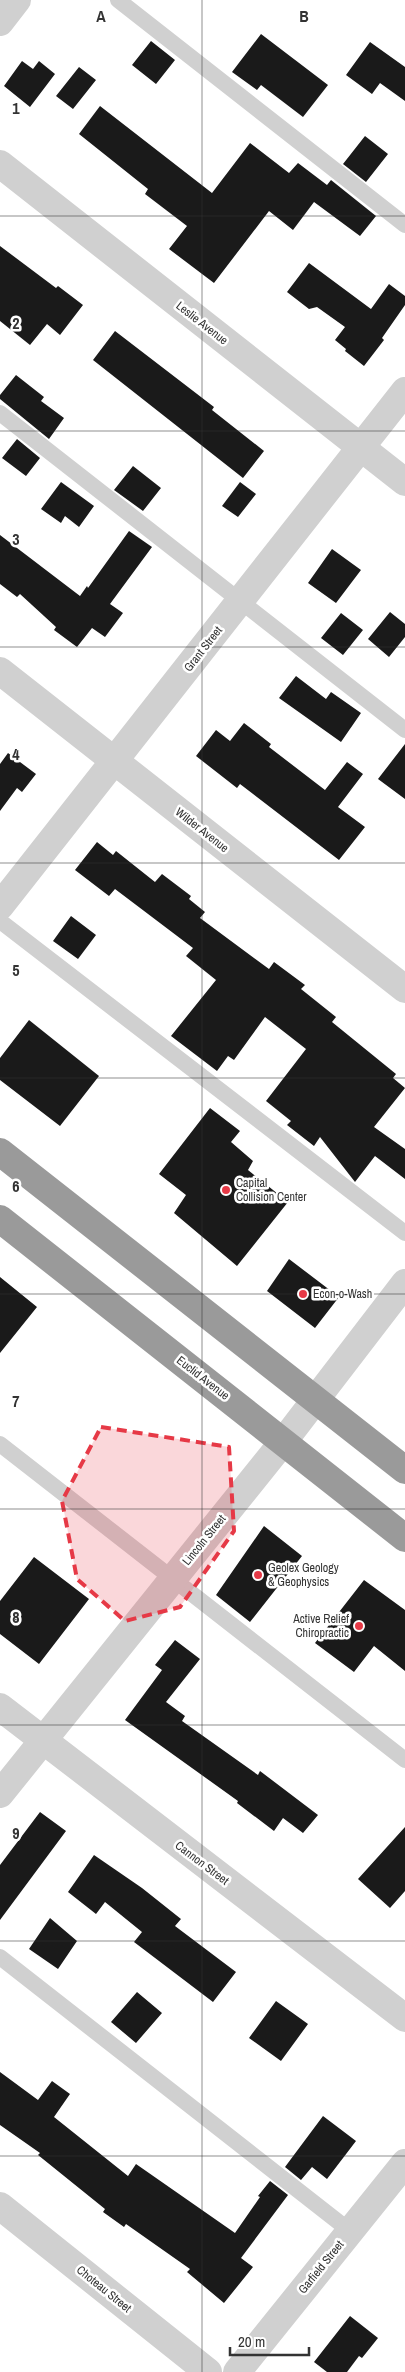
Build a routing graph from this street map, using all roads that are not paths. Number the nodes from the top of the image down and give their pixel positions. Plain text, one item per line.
1 (17, 0) edge
2 (118, 0) edge
3 (0, 22) edge
4 (0, 164) edge
5 (405, 225) edge
6 (405, 391) edge
7 (0, 413) edge
8 (361, 448) junction
9 (405, 482) edge
10 (241, 600) junction
11 (0, 671) edge
12 (405, 730) edge
13 (114, 761) junction
14 (0, 906) edge
15 (0, 921) edge
16 (405, 988) edge
17 (0, 1152) edge
18 (0, 1219) edge
19 (405, 1233) edge
20 (405, 1283) edge
21 (314, 1398) junction
22 (283, 1442) junction
23 (0, 1444) edge
24 (405, 1470) edge
25 (405, 1538) edge
26 (174, 1578) junction
27 (0, 1707) edge
28 (42, 1741) junction
29 (405, 1760) edge
30 (0, 1794) edge
31 (0, 1957) edge
32 (405, 2018) edge
33 (405, 2163) edge
34 (0, 2206) edge
35 (350, 2231) junction
36 (208, 2372) edge
37 (237, 2372) edge

1 - 3 street
2 - 5 lane
4 - 8 street, Leslie Avenue
6 - 8 street, Grant Street
7 - 10 lane
8 - 9 street, Leslie Avenue
8 - 10 street, Grant Street
10 - 12 lane
10 - 13 street, Grant Street
11 - 13 street, Wilder Avenue
13 - 14 street, Grant Street
13 - 16 street, Wilder Avenue
15 - 19 lane
17 - 21 highway
18 - 22 highway, Euclid Avenue
20 - 21 street, Lincoln Street
21 - 22 street, Lincoln Street
21 - 24 highway
22 - 25 highway, Euclid Avenue
22 - 26 street, Lincoln Street
23 - 26 lane
26 - 28 street, Lincoln Street
26 - 29 lane
27 - 28 street, Cannon Street
28 - 30 street, Lincoln Street
28 - 32 street, Cannon Street
31 - 35 lane
33 - 35 street, Garfield Street
34 - 36 street, Choteau Street
35 - 37 street, Garfield Street

